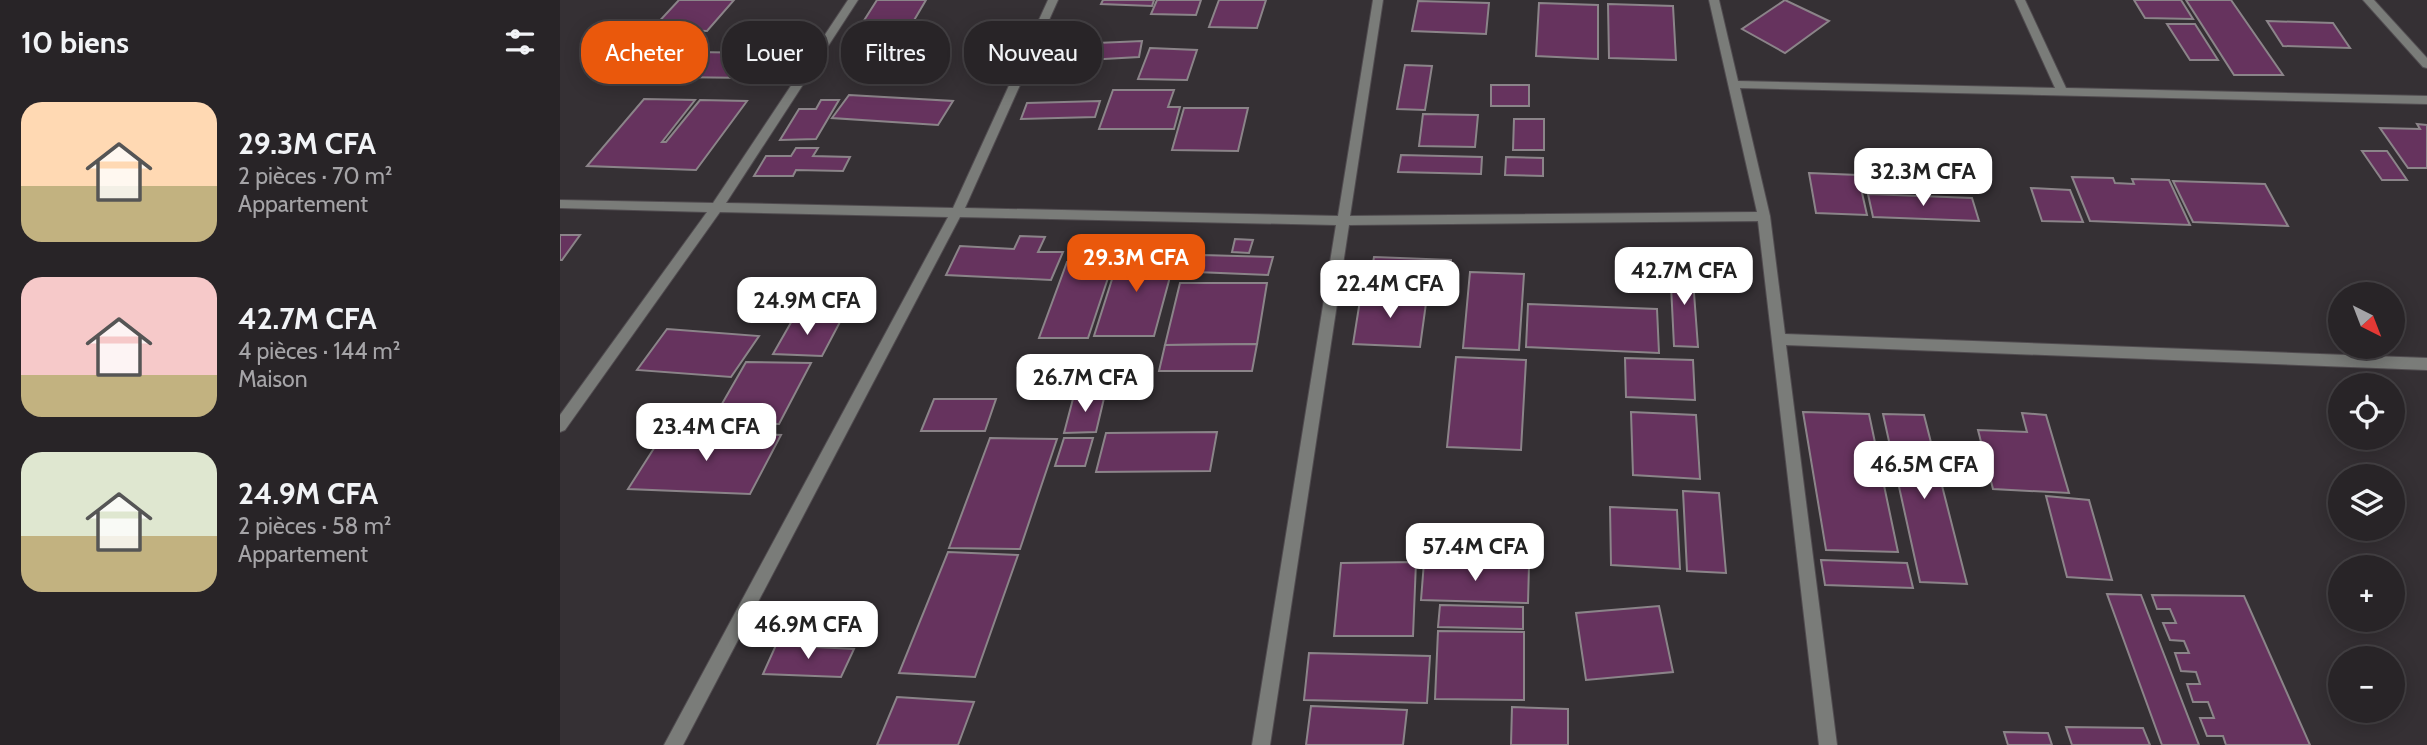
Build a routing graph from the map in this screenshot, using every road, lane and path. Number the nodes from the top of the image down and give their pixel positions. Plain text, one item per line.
1 (853, 0) edge
2 (1053, 0) edge
3 (1378, 0) edge
4 (1714, 0) edge
5 (2020, 0) edge
6 (2368, 0) edge
7 (2427, 65) edge
8 (1733, 84) junction
9 (2062, 92) junction
10 (2427, 100) edge
11 (560, 204) edge
12 (717, 207) junction
13 (957, 212) junction
14 (1764, 216) junction
15 (1343, 220) junction
16 (1779, 339) junction
17 (2427, 363) edge
18 (560, 426) edge
19 (673, 745) edge
20 (1261, 745) edge
21 (1828, 745) edge

1 - 12 street
2 - 13 street
3 - 15 street
4 - 8 street
5 - 9 street
6 - 7 street
8 - 9 street
8 - 14 street
9 - 10 street
11 - 12 street
12 - 13 street
12 - 18 street
13 - 15 street
13 - 19 street
14 - 15 street
14 - 16 street
15 - 20 street
16 - 17 street
16 - 21 street

